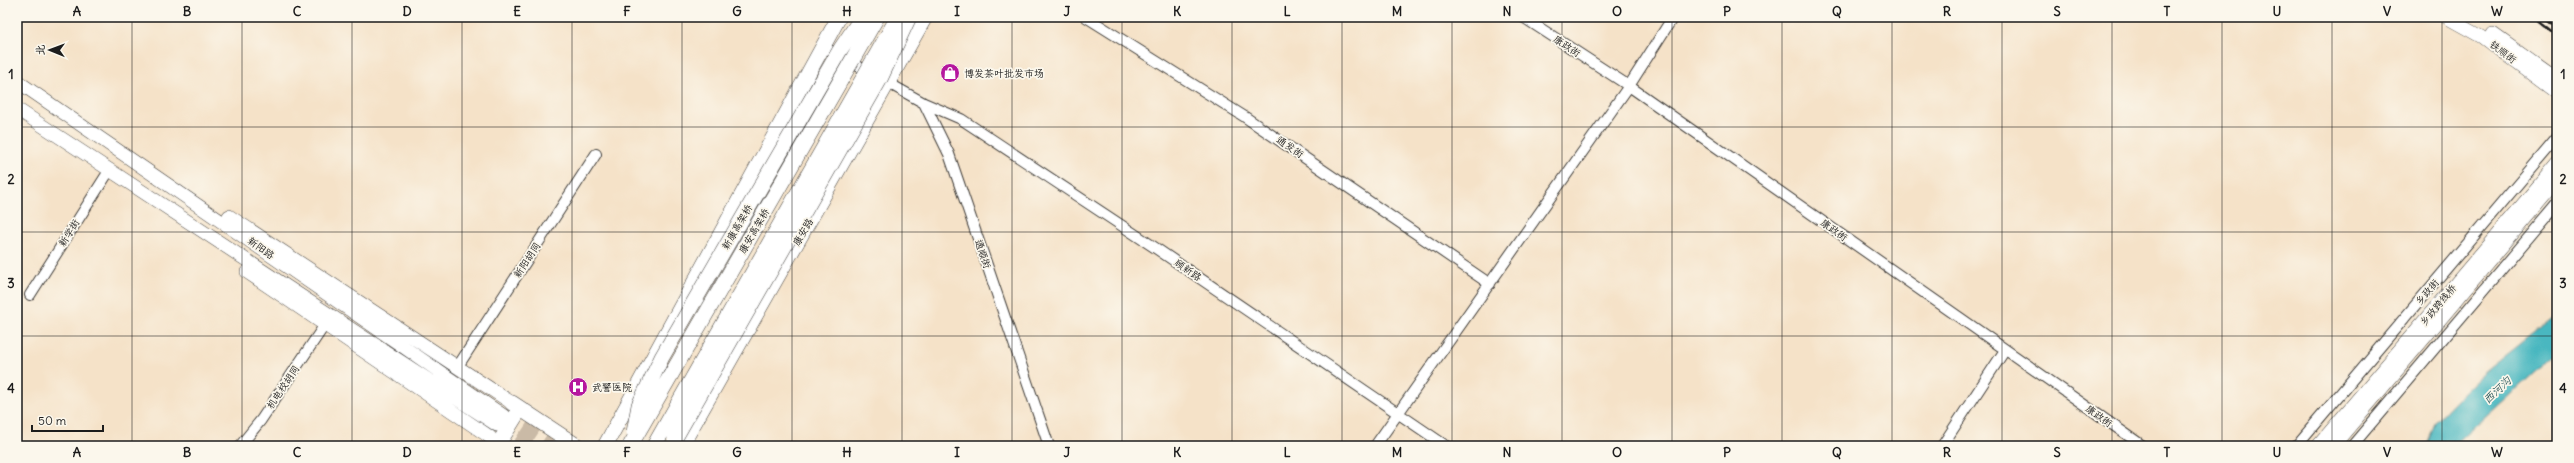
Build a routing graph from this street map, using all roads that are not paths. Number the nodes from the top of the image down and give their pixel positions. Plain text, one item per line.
1 (839, 17) edge
2 (862, 17) edge
3 (877, 17) edge
4 (898, 17) edge
5 (910, 17) edge
6 (925, 17) edge
7 (1086, 17) edge
8 (1523, 17) edge
9 (1673, 17) edge
10 (2446, 17) edge
11 (2465, 17) edge
12 (822, 46) junction
13 (2557, 80) edge
14 (17, 81) edge
15 (888, 84) junction
16 (1629, 86) junction
17 (2557, 93) edge
18 (924, 103) junction
19 (17, 108) edge
20 (2557, 138) edge
21 (596, 154) dead end
22 (2557, 164) edge
23 (109, 171) junction
24 (2557, 181) edge
25 (167, 183) junction
26 (156, 201) junction
27 (2557, 204) edge
28 (1490, 284) junction
29 (30, 295) dead end
30 (324, 326) junction
31 (2005, 350) junction
32 (458, 366) junction
33 (516, 406) junction
34 (1398, 413) junction
35 (498, 436) edge
36 (675, 443) edge
37 (240, 446) edge
38 (577, 446) edge
39 (605, 446) edge
40 (630, 446) edge
41 (634, 446) edge
42 (654, 446) edge
43 (1049, 446) edge
44 (1375, 446) edge
45 (1446, 446) edge
46 (1942, 446) edge
47 (2143, 446) edge
48 (2296, 446) edge
49 (2318, 446) edge
50 (2334, 446) edge
51 (2352, 446) edge

1 - 12 highway
2 - 41 highway, 新康高架桥, bridge
3 - 40 highway, 康安高架桥, bridge
4 - 42 highway, 康安高架桥, bridge
5 - 36 highway, bridge
6 - 15 highway, 康安路
7 - 28 street, 通发街
8 - 16 street, 康政街
9 - 16 street
10 - 17 main road, 铁顺街
11 - 13 main road, 铁顺街
12 - 15 street
12 - 39 highway
14 - 25 main road, 新阳路
15 - 18 street
15 - 36 highway, 康安路
16 - 28 street
16 - 31 street, 康政街
18 - 34 street, 顾新路
18 - 43 street, 通顺街
19 - 23 main road, 新阳路
20 - 48 street, 乡政街
21 - 32 street, 新阳胡同
22 - 49 main road, 乡政跨线桥
23 - 26 main road, 新阳路
23 - 29 street, 新学街
24 - 50 main road
25 - 32 main road
25 - 35 main road, 新阳路
26 - 30 main road
26 - 35 main road, 新阳路
27 - 51 street
28 - 34 street
30 - 35 main road
30 - 37 street, 机电校胡同
31 - 46 street
31 - 47 street, 康政街
32 - 33 main road
33 - 35 highway
33 - 38 highway
34 - 44 street
34 - 45 street, 顾新路

